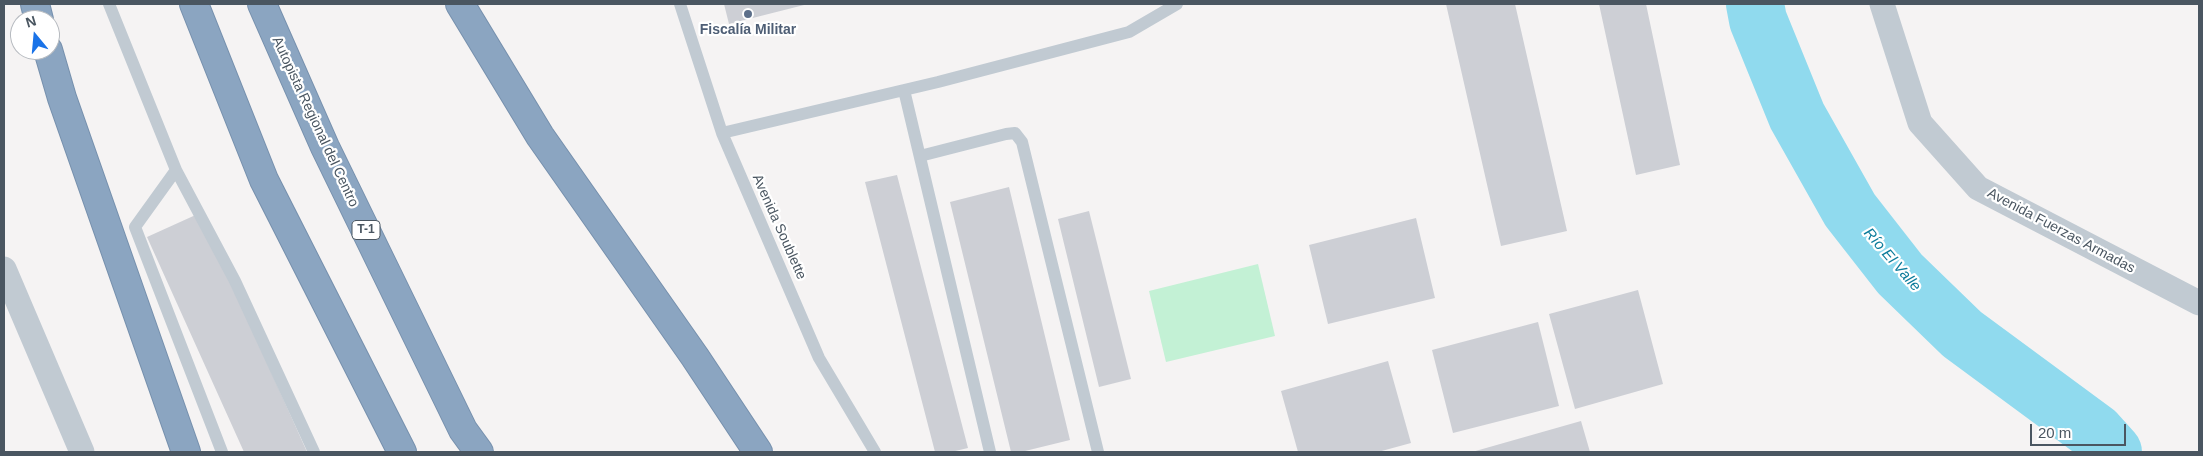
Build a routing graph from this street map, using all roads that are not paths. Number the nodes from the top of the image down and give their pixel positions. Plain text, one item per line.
1 (109, 4) edge
2 (194, 4) edge
3 (262, 4) edge
4 (460, 4) edge
5 (680, 4) edge
6 (1177, 4) edge
7 (1882, 4) edge
8 (51, 60) edge
9 (904, 90) junction
10 (722, 133) junction
11 (920, 156) junction
12 (176, 170) junction
13 (4, 269) edge
14 (2199, 303) edge
15 (82, 452) edge
16 (186, 452) edge
17 (222, 452) edge
18 (314, 452) edge
19 (402, 452) edge
20 (479, 452) edge
21 (758, 452) edge
22 (875, 452) edge
23 (990, 452) edge
24 (1098, 452) edge

1 - 12 lane
2 - 19 highway
3 - 20 highway, Autopista Regional del Centro / T-1
4 - 21 highway
5 - 10 lane, Avenida Soublette
6 - 9 lane
7 - 14 street, Avenida Fuerzas Armadas
8 - 16 highway
9 - 10 lane
9 - 11 lane
10 - 22 lane, Avenida Soublette
11 - 23 lane
11 - 24 lane
12 - 17 lane
12 - 18 lane
13 - 15 street

